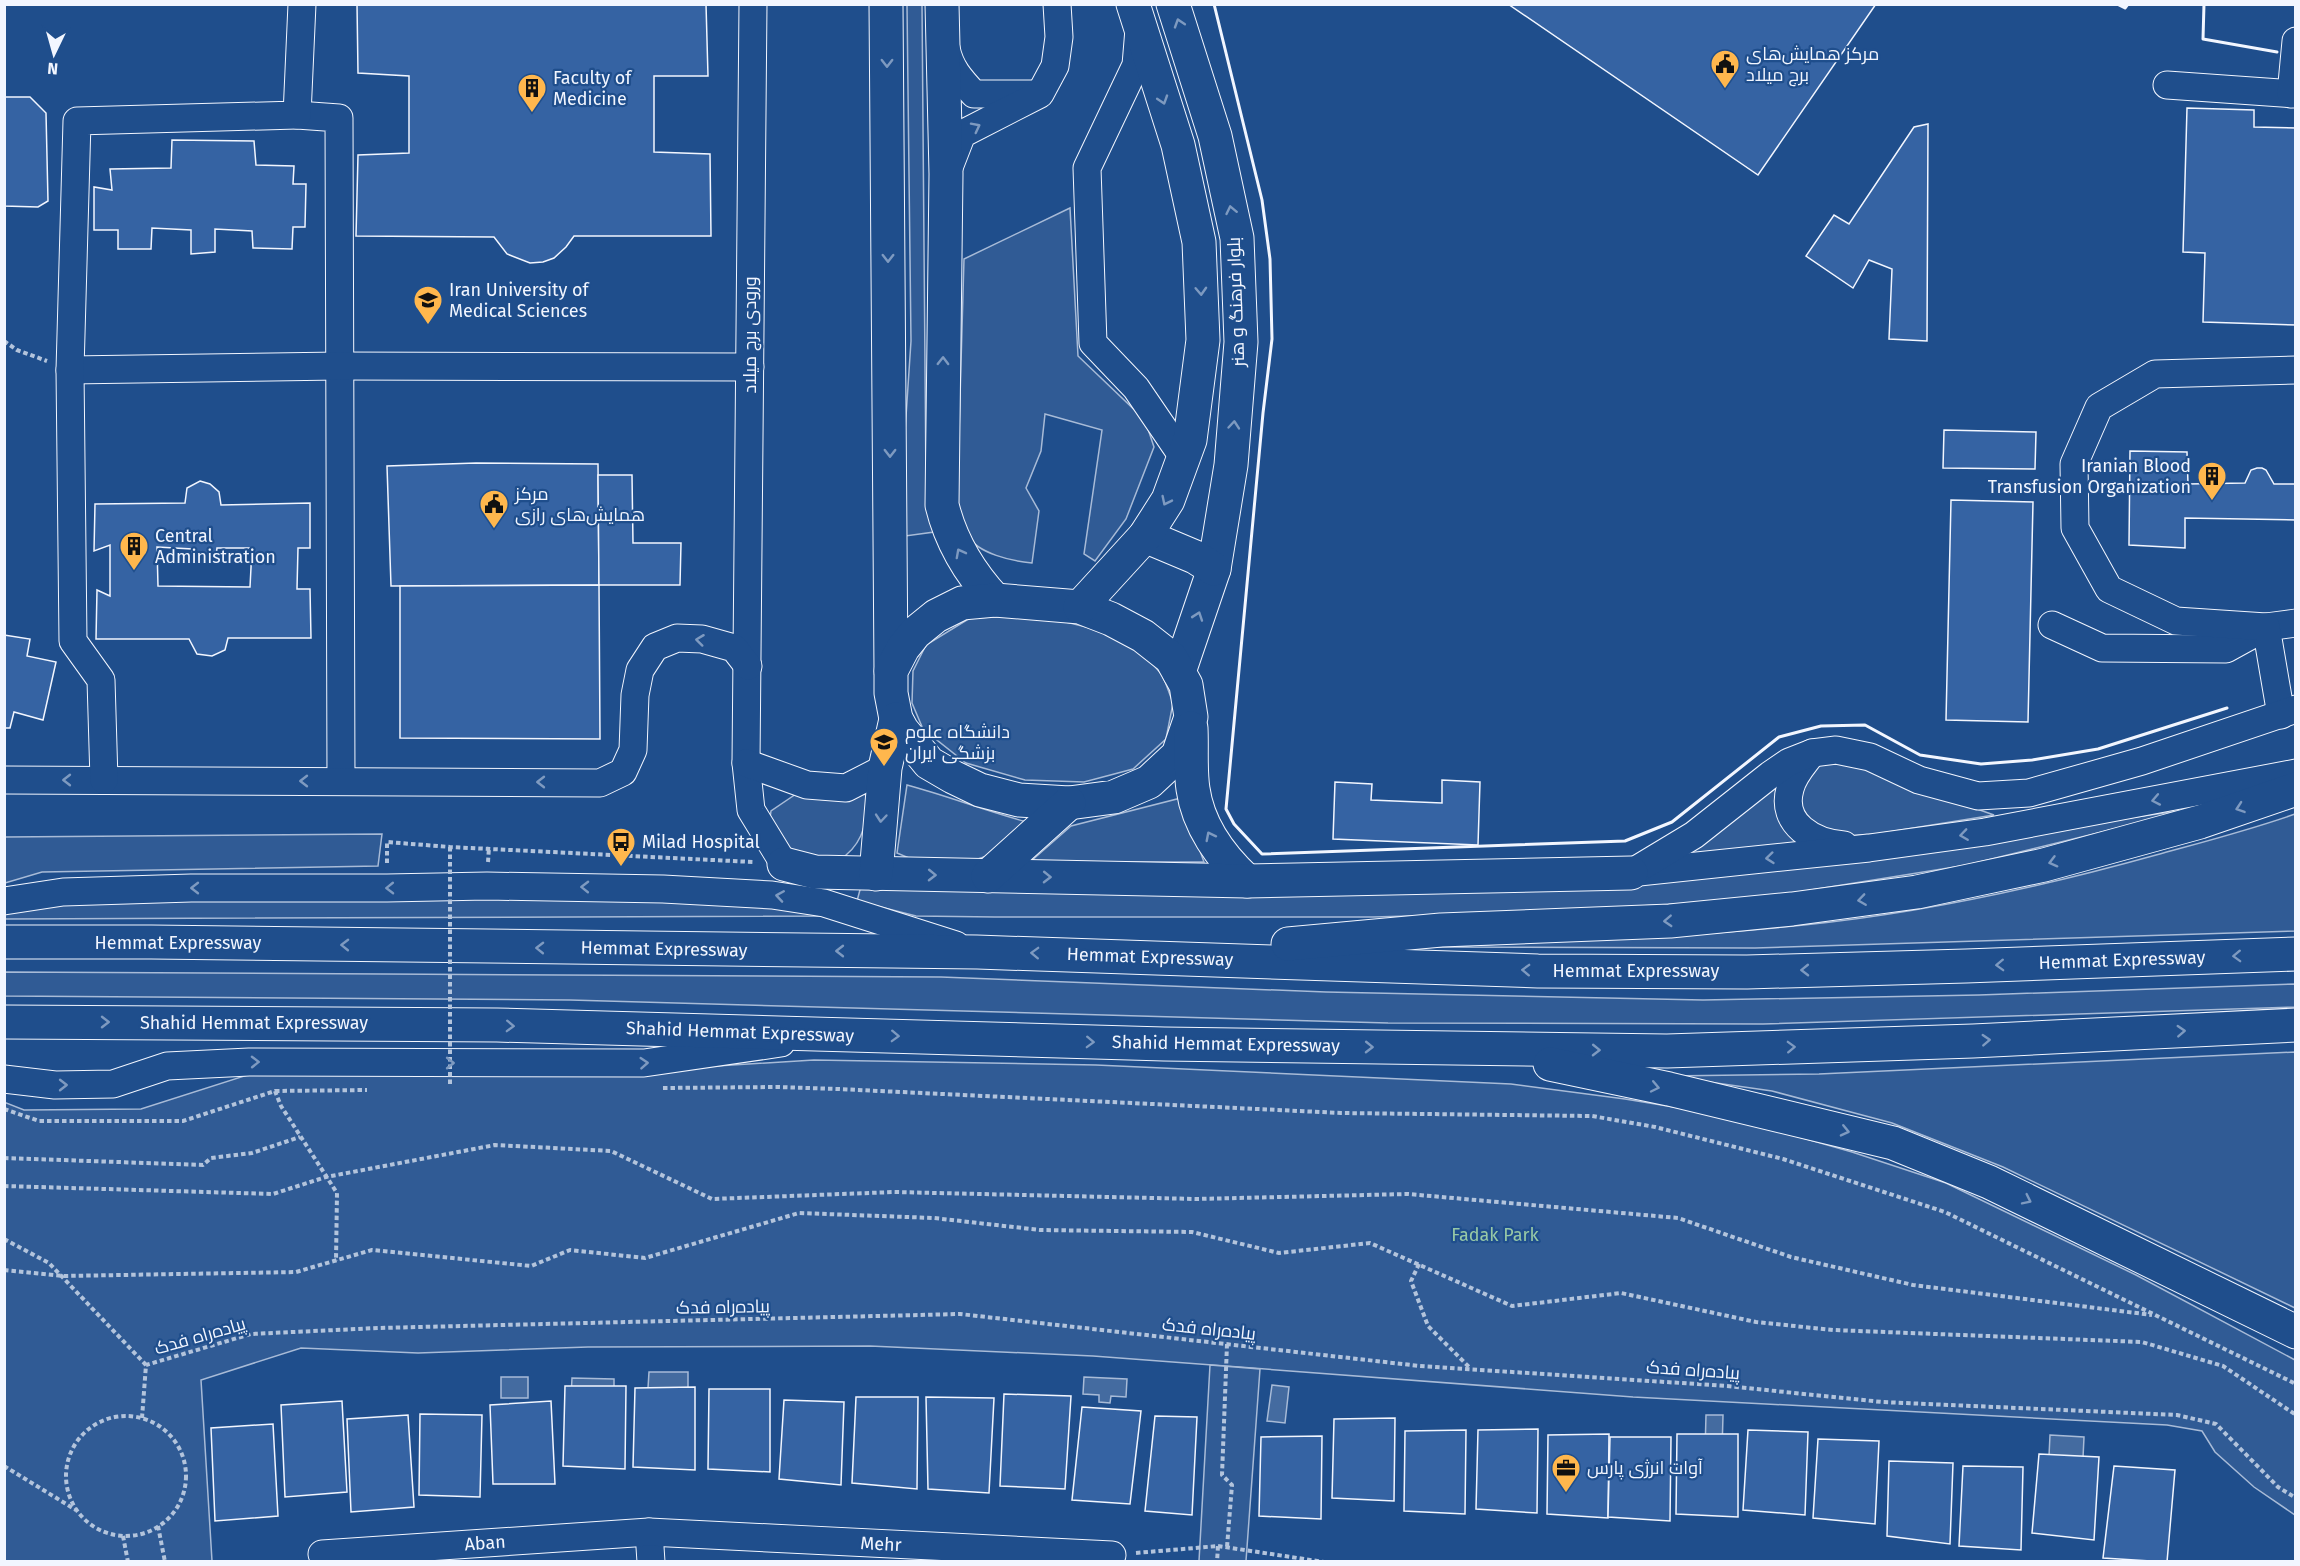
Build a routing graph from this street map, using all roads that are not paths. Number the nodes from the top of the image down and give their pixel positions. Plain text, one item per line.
1 (302, 4) edge
2 (753, 4) edge
3 (886, 4) edge
4 (1057, 4) edge
5 (1173, 4) edge
6 (1136, 15) edge
7 (942, 17) edge
8 (2295, 41) edge
9 (2167, 85) dead end
10 (1040, 94) junction
11 (2293, 94) edge
12 (297, 116) junction
13 (946, 174) junction
14 (339, 366) junction
15 (750, 367) junction
16 (70, 370) junction
17 (2295, 370) edge
18 (1187, 449) junction
19 (1231, 465) junction
20 (1145, 536) junction
21 (1214, 569) junction
22 (994, 600) junction
23 (1080, 607) junction
24 (2295, 623) edge
25 (2052, 625) dead end
26 (2266, 627) junction
27 (748, 666) junction
28 (891, 671) junction
29 (1179, 672) junction
30 (2288, 712) edge
31 (1191, 717) junction
32 (896, 719) junction
33 (1812, 753) junction
34 (746, 763) junction
35 (885, 768) junction
36 (2295, 773) edge
37 (4, 780) edge
38 (104, 780) junction
39 (341, 781) junction
40 (2295, 789) edge
41 (1069, 803) junction
42 (1869, 848) junction
43 (784, 864) joint
44 (1631, 873) junction
45 (876, 874) junction
46 (988, 876) junction
47 (1247, 881) junction
48 (4, 901) edge
49 (4, 942) edge
50 (978, 952) junction
51 (2295, 954) edge
52 (1157, 957) junction
53 (4, 1022) edge
54 (2295, 1025) edge
55 (837, 1035) junction
56 (1475, 1048) junction
57 (4, 1078) edge
58 (2194, 1283) junction
59 (2295, 1332) edge
60 (2295, 1341) edge
61 (649, 1532) junction
62 (322, 1554) dead end
63 (1112, 1555) road end
64 (651, 1562) edge

1 - 12 street
2 - 15 street, ورودی برج میلاد
3 -> 28 main road
4 - 10 street
19 -> 5 main road, بلوار فرهنگ و هنر
6 -> 18 main road, بلوار فرهنگ و هنر
6 - 18 street
7 - 10 street
7 - 13 main road
8 - 11 street
9 - 11 street
13 -> 10 street
12 - 14 street
12 - 16 street
22 -> 13 main road
14 - 15 street
14 - 16 street
14 - 39 street
15 - 27 street, ورودی برج میلاد
16 - 38 street
17 - 26 street
18 - 19 main road
18 -> 20 main road, بلوار فرهنگ و هنر
19 - 21 main road, بلوار فرهنگ و هنر
20 - 21 main road
20 - 23 main road, بلوار فرهنگ و هنر
29 -> 21 main road, بلوار فرهنگ و هنر
22 - 23 main road
22 - 28 main road
23 - 29 main road
24 - 26 street
25 - 26 street
26 - 30 street
27 - 34 street, ورودی برج میلاد
27 -> 39 street
28 - 32 main road
29 - 31 main road
30 - 33 street
31 - 41 main road
47 -> 31 main road
32 - 35 main road
32 - 41 main road
33 - 42 street
33 - 44 street
34 - 35 street
34 - 43 street, ورودی برج میلاد
35 -> 45 main road
36 -> 42 street
38 -> 37 street
39 -> 38 street
40 -> 52 main road
41 - 46 main road
42 -> 44 street
43 - 45 main road
44 - 47 main road
45 -> 46 main road
46 -> 47 main road
50 -> 48 street
50 -> 49 main road, Hemmat Expressway
52 -> 50 main road, Hemmat Expressway
51 -> 52 main road, Hemmat Expressway
53 -> 55 main road, Shahid Hemmat Expressway
56 -> 54 main road
55 -> 56 main road, Shahid Hemmat Expressway
57 -> 55 street
56 -> 58 main road
58 - 59 main road
58 - 60 main road
61 - 62 street, Aban
61 - 63 street, Mehr
61 - 64 street

